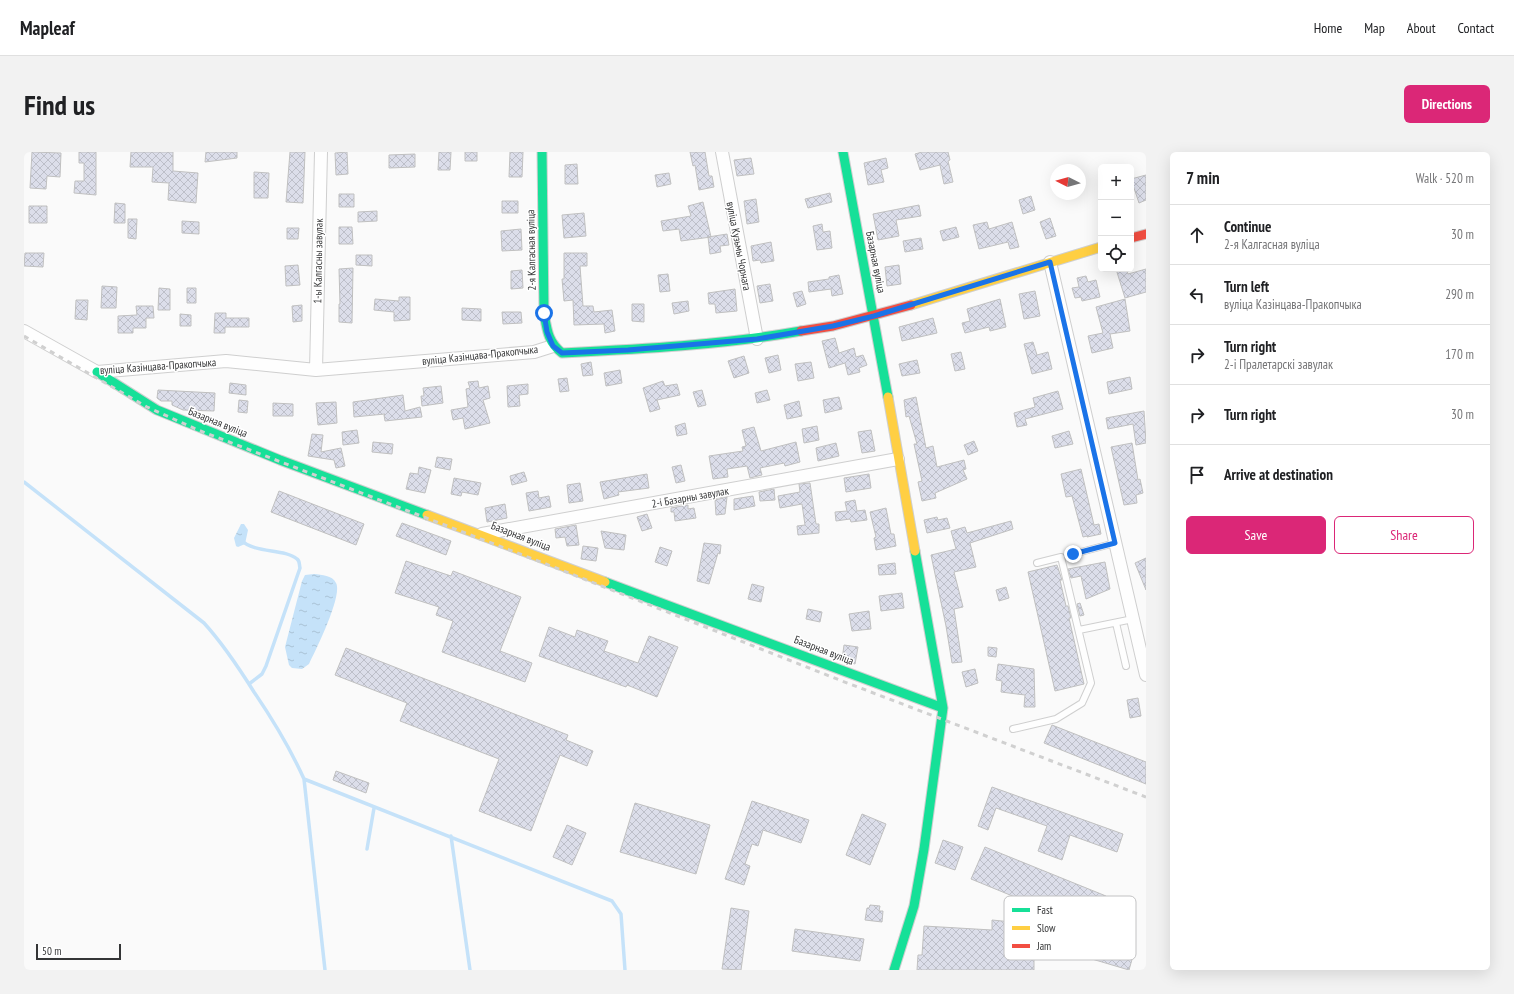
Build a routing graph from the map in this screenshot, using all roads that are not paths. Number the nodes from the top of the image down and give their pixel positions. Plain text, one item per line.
1 (321, 152) edge
2 (542, 152) edge
3 (722, 152) edge
4 (843, 152) edge
5 (1146, 234) edge
6 (1134, 237) edge
7 (1098, 248) edge
8 (1050, 262) junction
9 (874, 316) junction
10 (24, 331) edge
11 (757, 339) junction
12 (553, 346) junction
13 (316, 370) junction
14 (97, 372) junction
15 (898, 459) junction
16 (482, 534) junction
17 (1115, 543) junction
18 (1073, 554) dead end
19 (1037, 563) dead end
20 (1133, 619) junction
21 (1116, 622) junction
22 (1079, 630) junction
23 (1126, 666) dead end
24 (1146, 675) edge
25 (943, 708) junction
26 (1013, 729) dead end
27 (894, 970) edge

1 - 13 street, 1-ы Калгасны завулак
2 - 12 street, 2-я Калгасная вуліца
3 - 11 street, вуліца Кузьмы Чорнага
4 - 9 street, Базарная вуліца
5 - 6 street
7 - 8 street, вуліца Казінцава-Пракопчыка
8 - 9 street, вуліца Казінцава-Пракопчыка
8 - 17 street
9 - 11 street, вуліца Казінцава-Пракопчыка
9 - 15 street, Базарная вуліца
10 - 14 street, вуліца Казінцава-Пракопчыка
11 - 12 street, вуліца Казінцава-Пракопчыка
12 - 13 street, вуліца Казінцава-Пракопчыка
13 - 14 street, вуліца Казінцава-Пракопчыка
14 - 16 street, Базарная вуліца
15 - 16 street, 2-і Базарны завулак
15 - 25 street, Базарная вуліца
16 - 25 street, Базарная вуліца
17 - 18 lane
17 - 20 street
19 - 22 lane
20 - 21 lane
20 - 24 street
21 - 22 lane
21 - 23 lane
22 - 26 lane
25 - 27 street, Базарная вуліца

